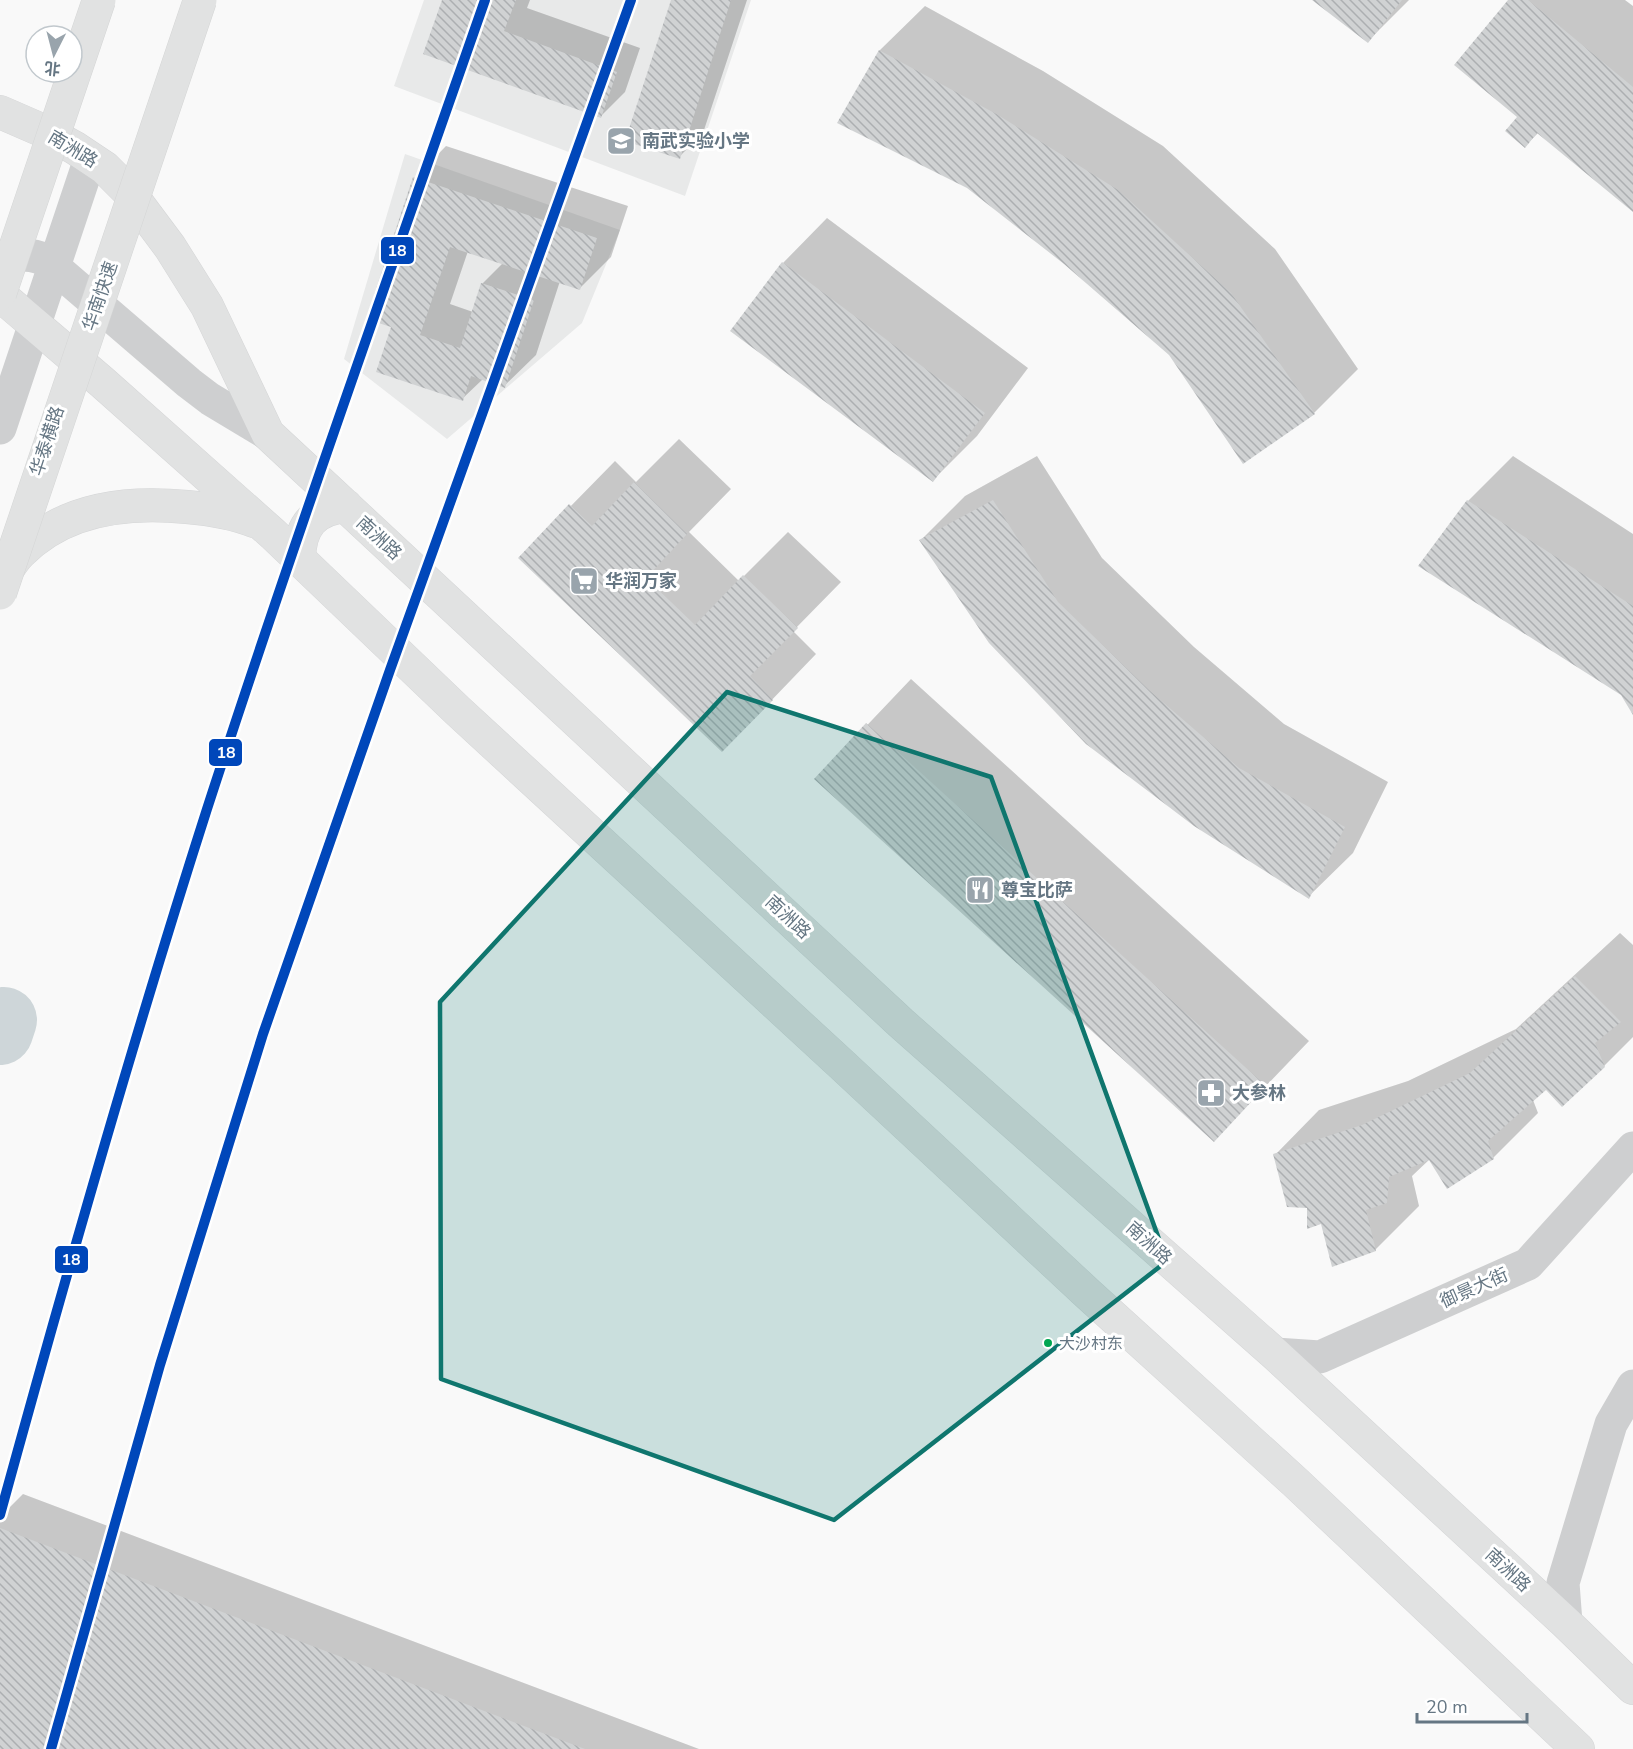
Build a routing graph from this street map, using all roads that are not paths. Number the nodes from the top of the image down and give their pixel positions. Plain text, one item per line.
1 (99, 0) edge
2 (200, 0) edge
3 (0, 112) edge
4 (90, 159) junction
5 (129, 192) junction
6 (54, 266) junction
7 (0, 270) edge
8 (0, 294) edge
9 (93, 300) junction
10 (35, 324) junction
11 (74, 358) junction
12 (0, 428) edge
13 (268, 434) junction
14 (346, 506) junction
15 (263, 525) junction
16 (299, 558) junction
17 (0, 584) edge
18 (1633, 1148) edge
19 (1275, 1354) junction
20 (1633, 1386) edge
21 (1566, 1623) junction
22 (1633, 1688) edge
23 (1578, 1749) edge

1 - 8 main road, bridge
2 - 17 main road, 华南快速, bridge
3 - 4 main road, 南洲路
4 - 5 main road, 南洲路
4 - 6 street
5 - 9 street, 华泰横路
5 - 13 main road, 南洲路
6 - 7 street
6 - 9 street
6 - 10 street
8 - 10 main road
9 - 11 street, 华泰横路
9 - 13 street
10 - 11 main road
10 - 12 street
11 - 15 main road
11 - 17 street, 华泰横路
13 - 14 main road, 南洲路
14 - 16 main road
14 - 19 main road, 南洲路
15 - 16 main road
15 - 17 main road
16 - 23 main road
18 - 19 street, 御景大街
19 - 21 main road, 南洲路
20 - 21 street
21 - 22 main road, 南洲路

